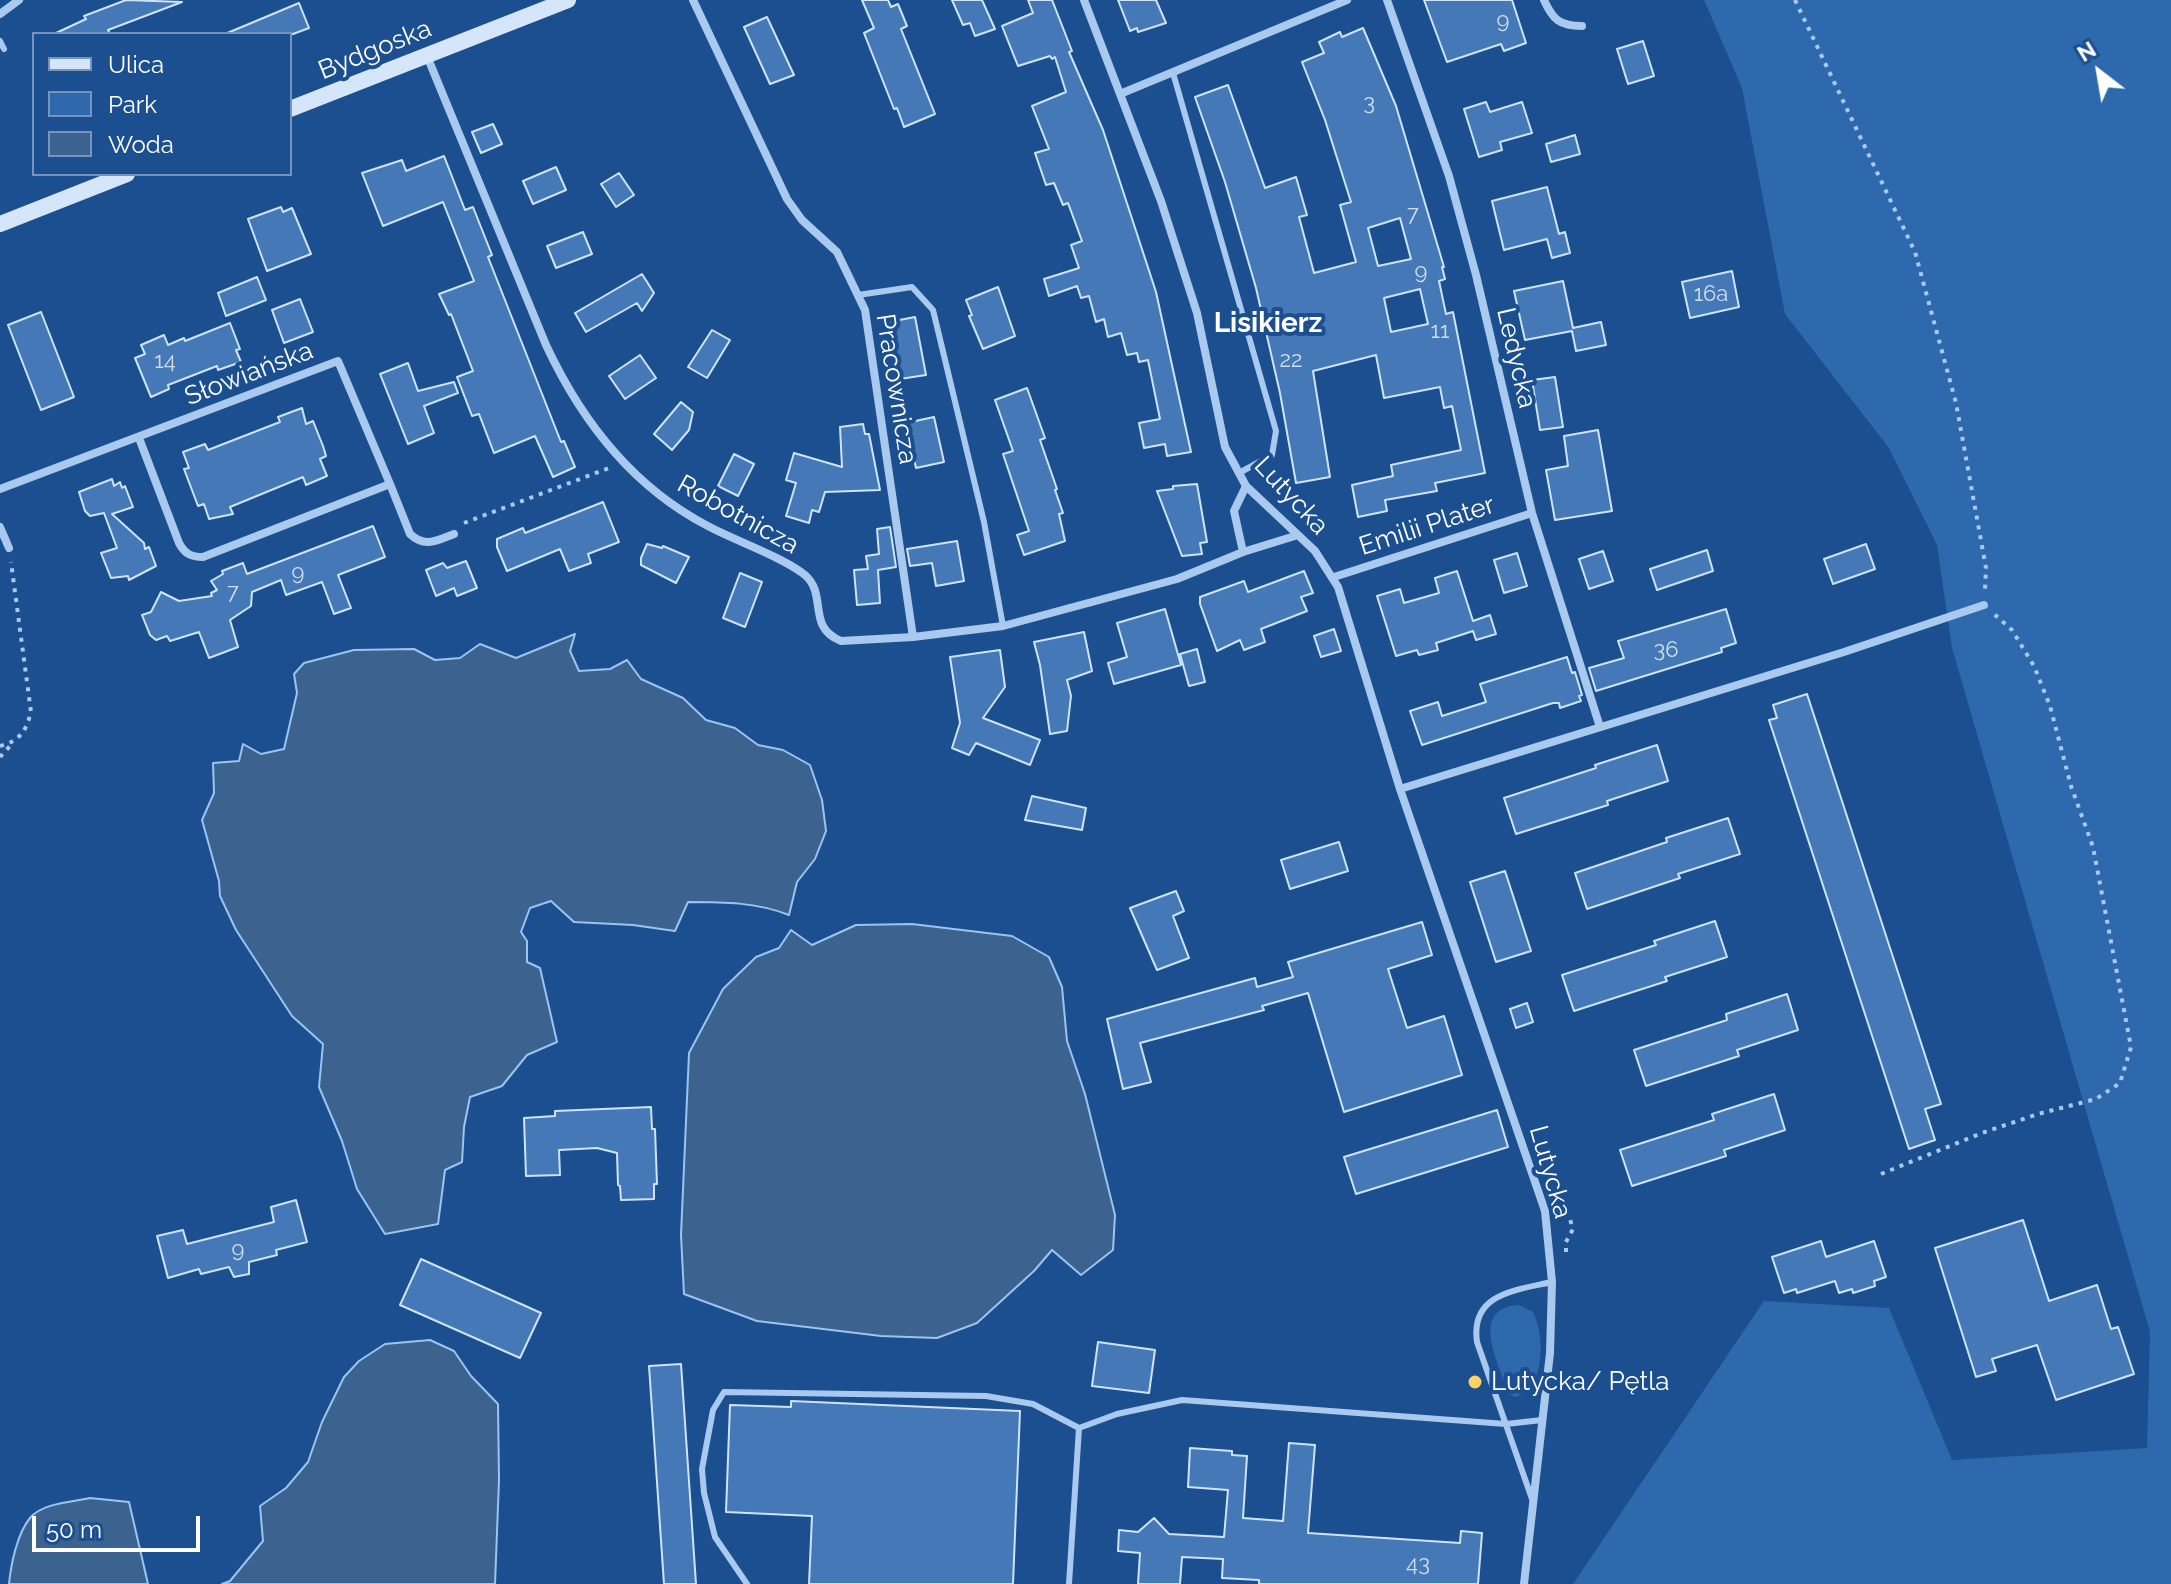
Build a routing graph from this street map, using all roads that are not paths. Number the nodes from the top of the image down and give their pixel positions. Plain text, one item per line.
1 (19, 0) edge
2 (568, 0) edge
3 (693, 0) edge
4 (1084, 0) edge
5 (1347, 0) edge
6 (1387, 0) edge
7 (1544, 0) edge
8 (0, 14) edge
9 (1582, 26) dead end
10 (0, 41) edge
11 (4, 49) dead end
12 (427, 55) junction
13 (1173, 73) junction
14 (1120, 94) junction
15 (292, 108) edge
16 (122, 176) edge
17 (0, 224) edge
18 (858, 295) junction
19 (139, 438) junction
20 (1239, 473) junction
21 (390, 484) junction
22 (1246, 486) junction
23 (0, 489) edge
24 (1532, 513) junction
25 (0, 527) edge
26 (454, 534) road end
27 (1298, 535) junction
28 (9, 548) road end
29 (1243, 552) junction
30 (1334, 577) junction
31 (1984, 605) road end
32 (1003, 626) junction
33 (913, 637) junction
34 (1600, 727) junction
35 (1400, 789) junction
36 (1552, 1282) junction
37 (1542, 1420) junction
38 (1506, 1424) junction
39 (1079, 1428) junction
40 (1533, 1501) junction
41 (747, 1584) edge
42 (1069, 1584) edge
43 (1524, 1584) edge

1 - 8 street
2 - 12 street, Bydgoska
3 - 18 street, Pracownicza
4 - 14 street, Lutycka
5 - 13 street
6 - 24 street, Ledycka
7 - 9 street
10 - 11 lane
12 - 15 street, Bydgoska
12 - 33 street, Robotnicza
13 - 14 street
13 - 20 lane
14 - 20 street, Lutycka
16 - 17 street
18 - 32 lane
18 - 33 street, Pracownicza
19 - 21 street
19 - 21 street, Słowiańska
19 - 23 street, Słowiańska
20 - 22 street, Lutycka
21 - 26 street, Słowiańska
22 - 27 street, Lutycka
22 - 29 street
24 - 30 street, Emilii Plater
24 - 34 street, Ledycka
25 - 28 street
27 - 29 street, Robotnicza
27 - 30 street, Lutycka
29 - 32 street, Robotnicza
30 - 35 street, Lutycka
31 - 34 street
32 - 33 street, Robotnicza
34 - 35 street
35 - 36 street, Lutycka
36 - 37 street, Lutycka
36 - 38 lane
37 - 38 lane
37 - 40 street, Lutycka
38 - 39 lane
38 - 40 lane
39 - 41 lane
39 - 42 lane
40 - 43 street, Lutycka

